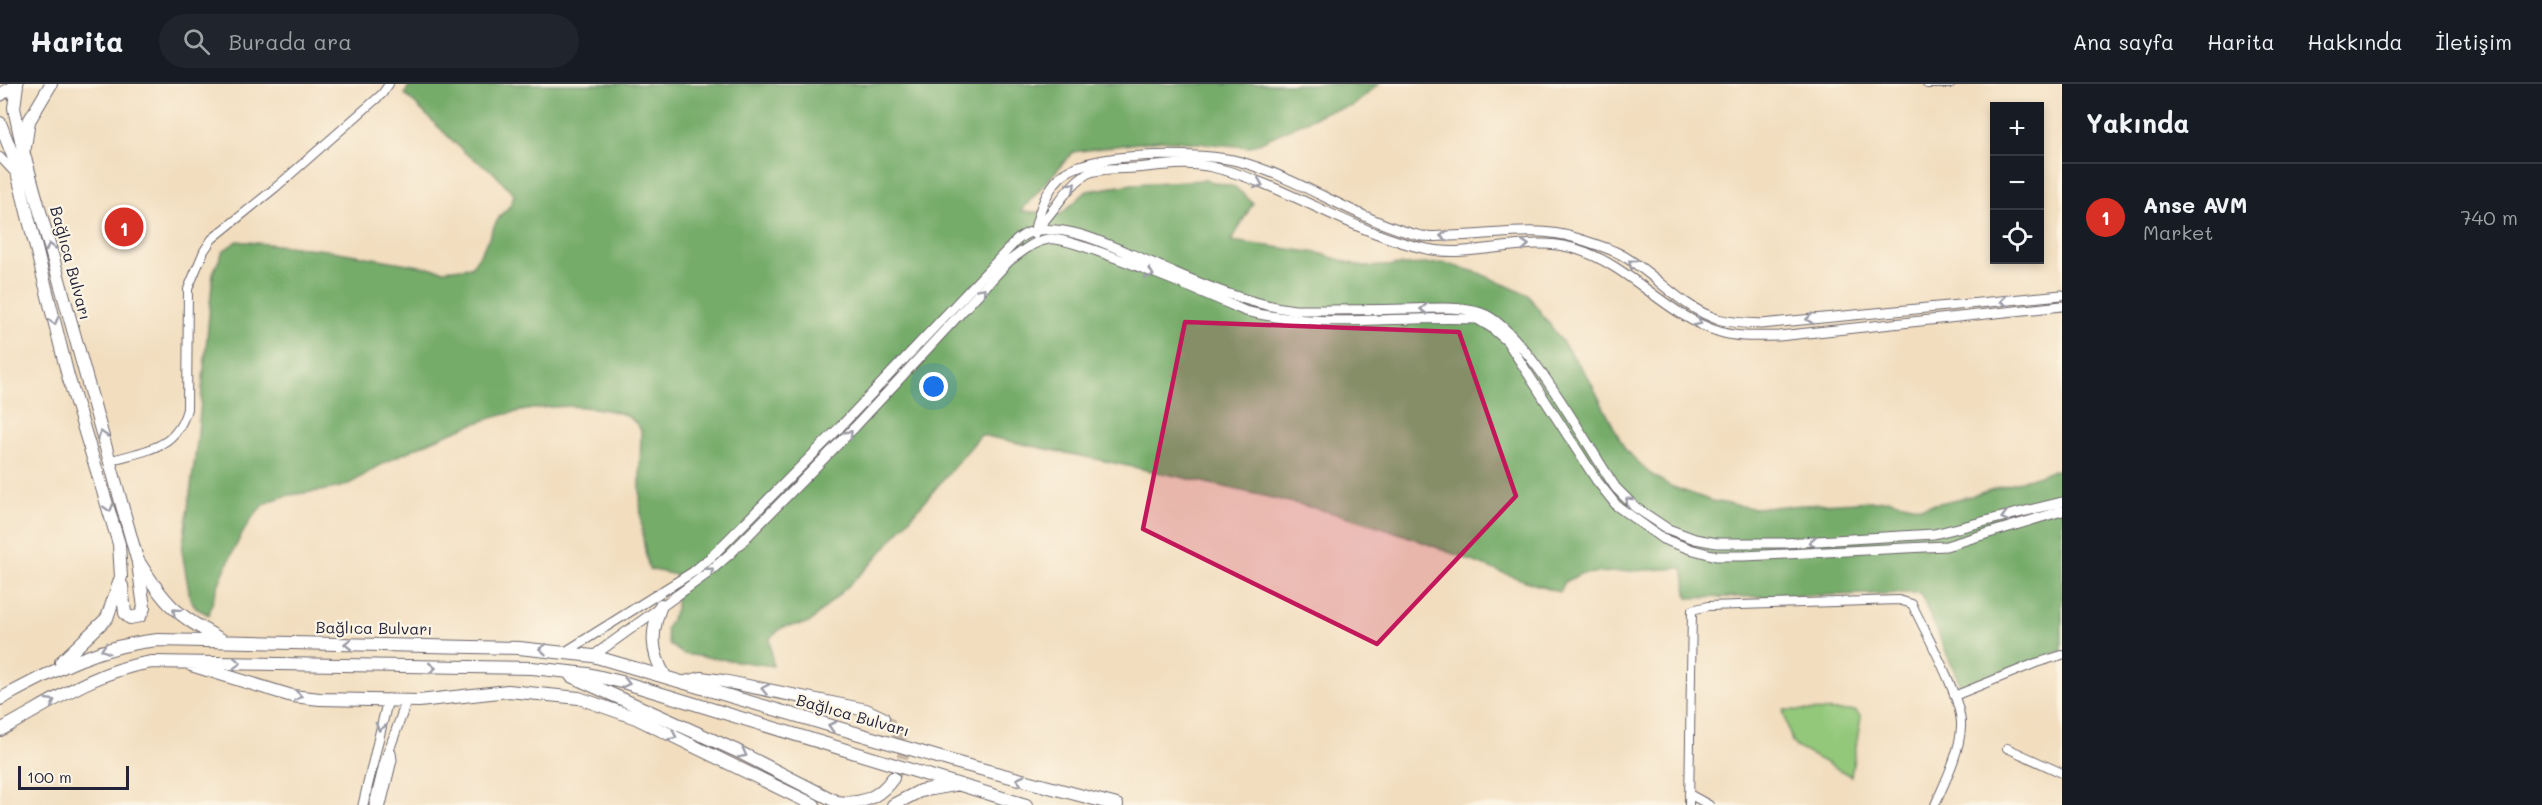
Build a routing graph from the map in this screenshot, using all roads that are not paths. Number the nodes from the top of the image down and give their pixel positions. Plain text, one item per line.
1 (17, 84) edge
2 (51, 84) edge
3 (389, 84) edge
4 (1927, 84) edge
5 (1951, 84) edge
6 (0, 95) edge
7 (0, 123) edge
8 (24, 154) junction
9 (0, 157) edge
10 (18, 177) junction
11 (1035, 230) junction
12 (1032, 244) junction
13 (2062, 296) edge
14 (2062, 306) edge
15 (109, 461) junction
16 (2062, 502) edge
17 (2062, 511) edge
18 (137, 559) junction
19 (121, 576) junction
20 (661, 605) junction
21 (226, 642) junction
22 (567, 651) junction
23 (2062, 655) edge
24 (593, 656) junction
25 (182, 661) junction
26 (556, 670) junction
27 (47, 674) junction
28 (664, 676) junction
29 (684, 682) junction
30 (1954, 696) junction
31 (0, 699) edge
32 (388, 699) junction
33 (407, 700) junction
34 (607, 706) junction
35 (642, 706) junction
36 (883, 718) tunnel mouth
37 (0, 730) edge
38 (2007, 748) dead end
39 (391, 751) junction
40 (373, 754) junction
41 (372, 768) junction
42 (382, 771) junction
43 (2062, 774) edge
44 (893, 778) tunnel mouth
45 (967, 786) junction
46 (1689, 794) junction
47 (357, 805) edge
48 (363, 805) edge
49 (374, 805) edge
50 (381, 805) edge
51 (814, 805) edge
52 (893, 805) edge
53 (1026, 805) edge
54 (1117, 805) edge
55 (1689, 805) edge
56 (1709, 805) edge
57 (1935, 805) edge

1 - 6 main road
1 - 8 main road, Bağlıca Bulvarı
2 - 8 main road
3 - 15 street
4 - 5 street
7 - 10 main road, Bağlıca Bulvarı
15 -> 8 main road, Bağlıca Bulvarı
9 - 10 street
10 -> 19 main road, Bağlıca Bulvarı
11 - 12 street
13 -> 11 street
11 -> 14 street
16 -> 11 street
11 - 22 street
12 -> 17 street
20 -> 12 street
15 - 18 main road, Bağlıca Bulvarı
18 - 19 main road
21 -> 18 main road, Bağlıca Bulvarı
19 - 27 main road, Bağlıca Bulvarı
20 - 24 street
20 - 28 main road
22 -> 21 main road, Bağlıca Bulvarı
21 -> 27 main road
22 - 24 main road, Bağlıca Bulvarı
23 - 30 street
24 - 28 main road, Bağlıca Bulvarı
25 -> 26 main road, Bağlıca Bulvarı
25 -> 32 main road
37 -> 25 main road, Bağlıca Bulvarı
26 - 35 main road
26 -> 45 main road, Bağlıca Bulvarı
27 - 31 main road
28 - 29 main road, Bağlıca Bulvarı
36 -> 29 main road
54 -> 29 main road, Bağlıca Bulvarı
30 - 46 street
30 - 57 street
32 - 33 main road
32 -> 40 street
33 - 34 main road
33 - 39 street
34 - 35 main road
34 -> 51 main road
35 -> 44 main road
38 - 43 street
39 - 42 street
39 - 50 street
40 - 41 street
40 - 47 street
41 - 42 street
41 - 48 street
42 - 49 street
45 - 52 main road
45 - 53 main road, Bağlıca Bulvarı
46 - 55 street
46 - 56 street

